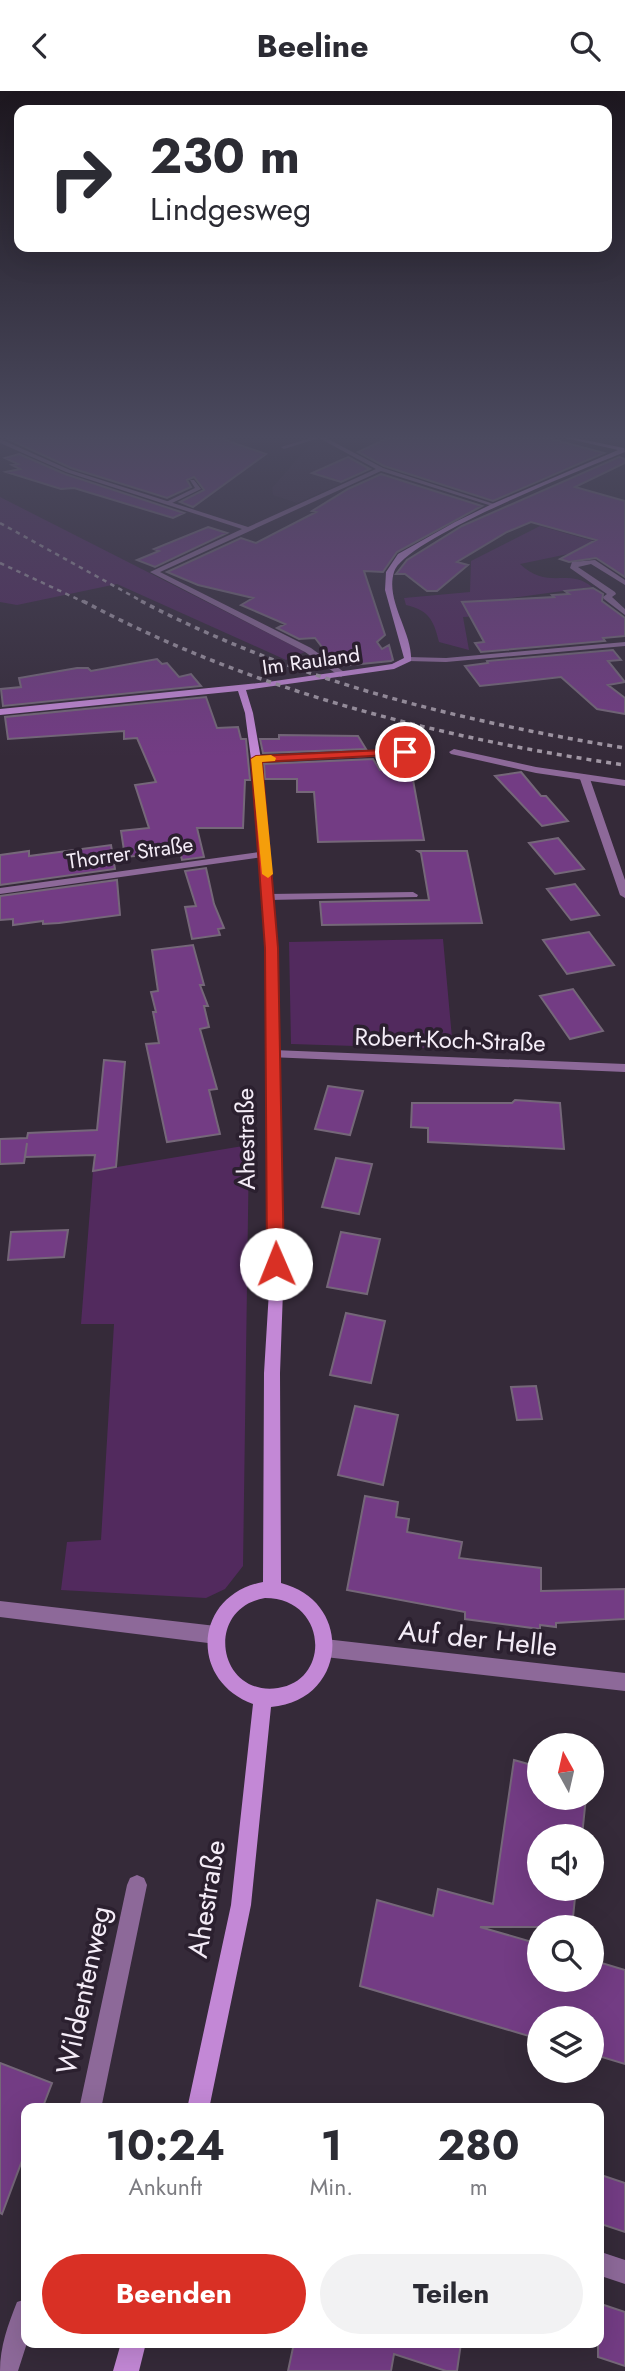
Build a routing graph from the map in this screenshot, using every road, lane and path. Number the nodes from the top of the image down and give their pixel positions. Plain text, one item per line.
1 (214, 544) edge
2 (421, 544) edge
3 (625, 583) edge
4 (625, 590) edge
5 (612, 594) junction
6 (625, 613) edge
7 (625, 644) edge
8 (408, 659) junction
9 (341, 674) junction
10 (241, 688) junction
11 (0, 712) edge
12 (431, 752) dead end
13 (454, 752) dead end
14 (256, 759) junction
15 (585, 779) junction
16 (625, 783) edge
17 (266, 853) junction
18 (0, 891) edge
19 (413, 895) dead end
20 (625, 895) edge
21 (269, 897) junction
22 (273, 1054) junction
23 (625, 1068) edge
24 (272, 1591) junction
25 (0, 1609) edge
26 (216, 1635) junction
27 (325, 1648) junction
28 (625, 1682) edge
29 (263, 1697) junction
30 (137, 1885) dead end
31 (91, 2103) edge
32 (199, 2103) edge
33 (604, 2265) edge
34 (625, 2271) edge
35 (21, 2325) edge
36 (133, 2348) edge
37 (5, 2371) edge
38 (126, 2371) edge

1 - 9 street
2 - 8 street
3 - 5 street
4 - 5 street
5 - 6 street
7 - 8 street, Im Rauland
8 - 9 street, Im Rauland
9 - 10 street, Im Rauland
10 - 11 street, Im Rauland
10 - 14 street, Ahestraße
12 - 14 street
13 - 15 street
14 - 17 street, Ahestraße
15 - 16 street
15 - 20 street
17 - 18 street, Thorrer Straße
17 - 21 street, Ahestraße
19 - 21 street
21 - 22 street, Ahestraße
22 - 23 street, Robert-Koch-Straße
22 - 24 street, Ahestraße
24 - 26 street
24 - 27 street
25 - 26 street
26 - 29 street
27 - 28 street, Auf der Helle
27 - 29 street
29 - 32 street, Ahestraße
30 - 31 street, Wildentenweg
33 - 34 street
35 - 37 street
36 - 38 street

